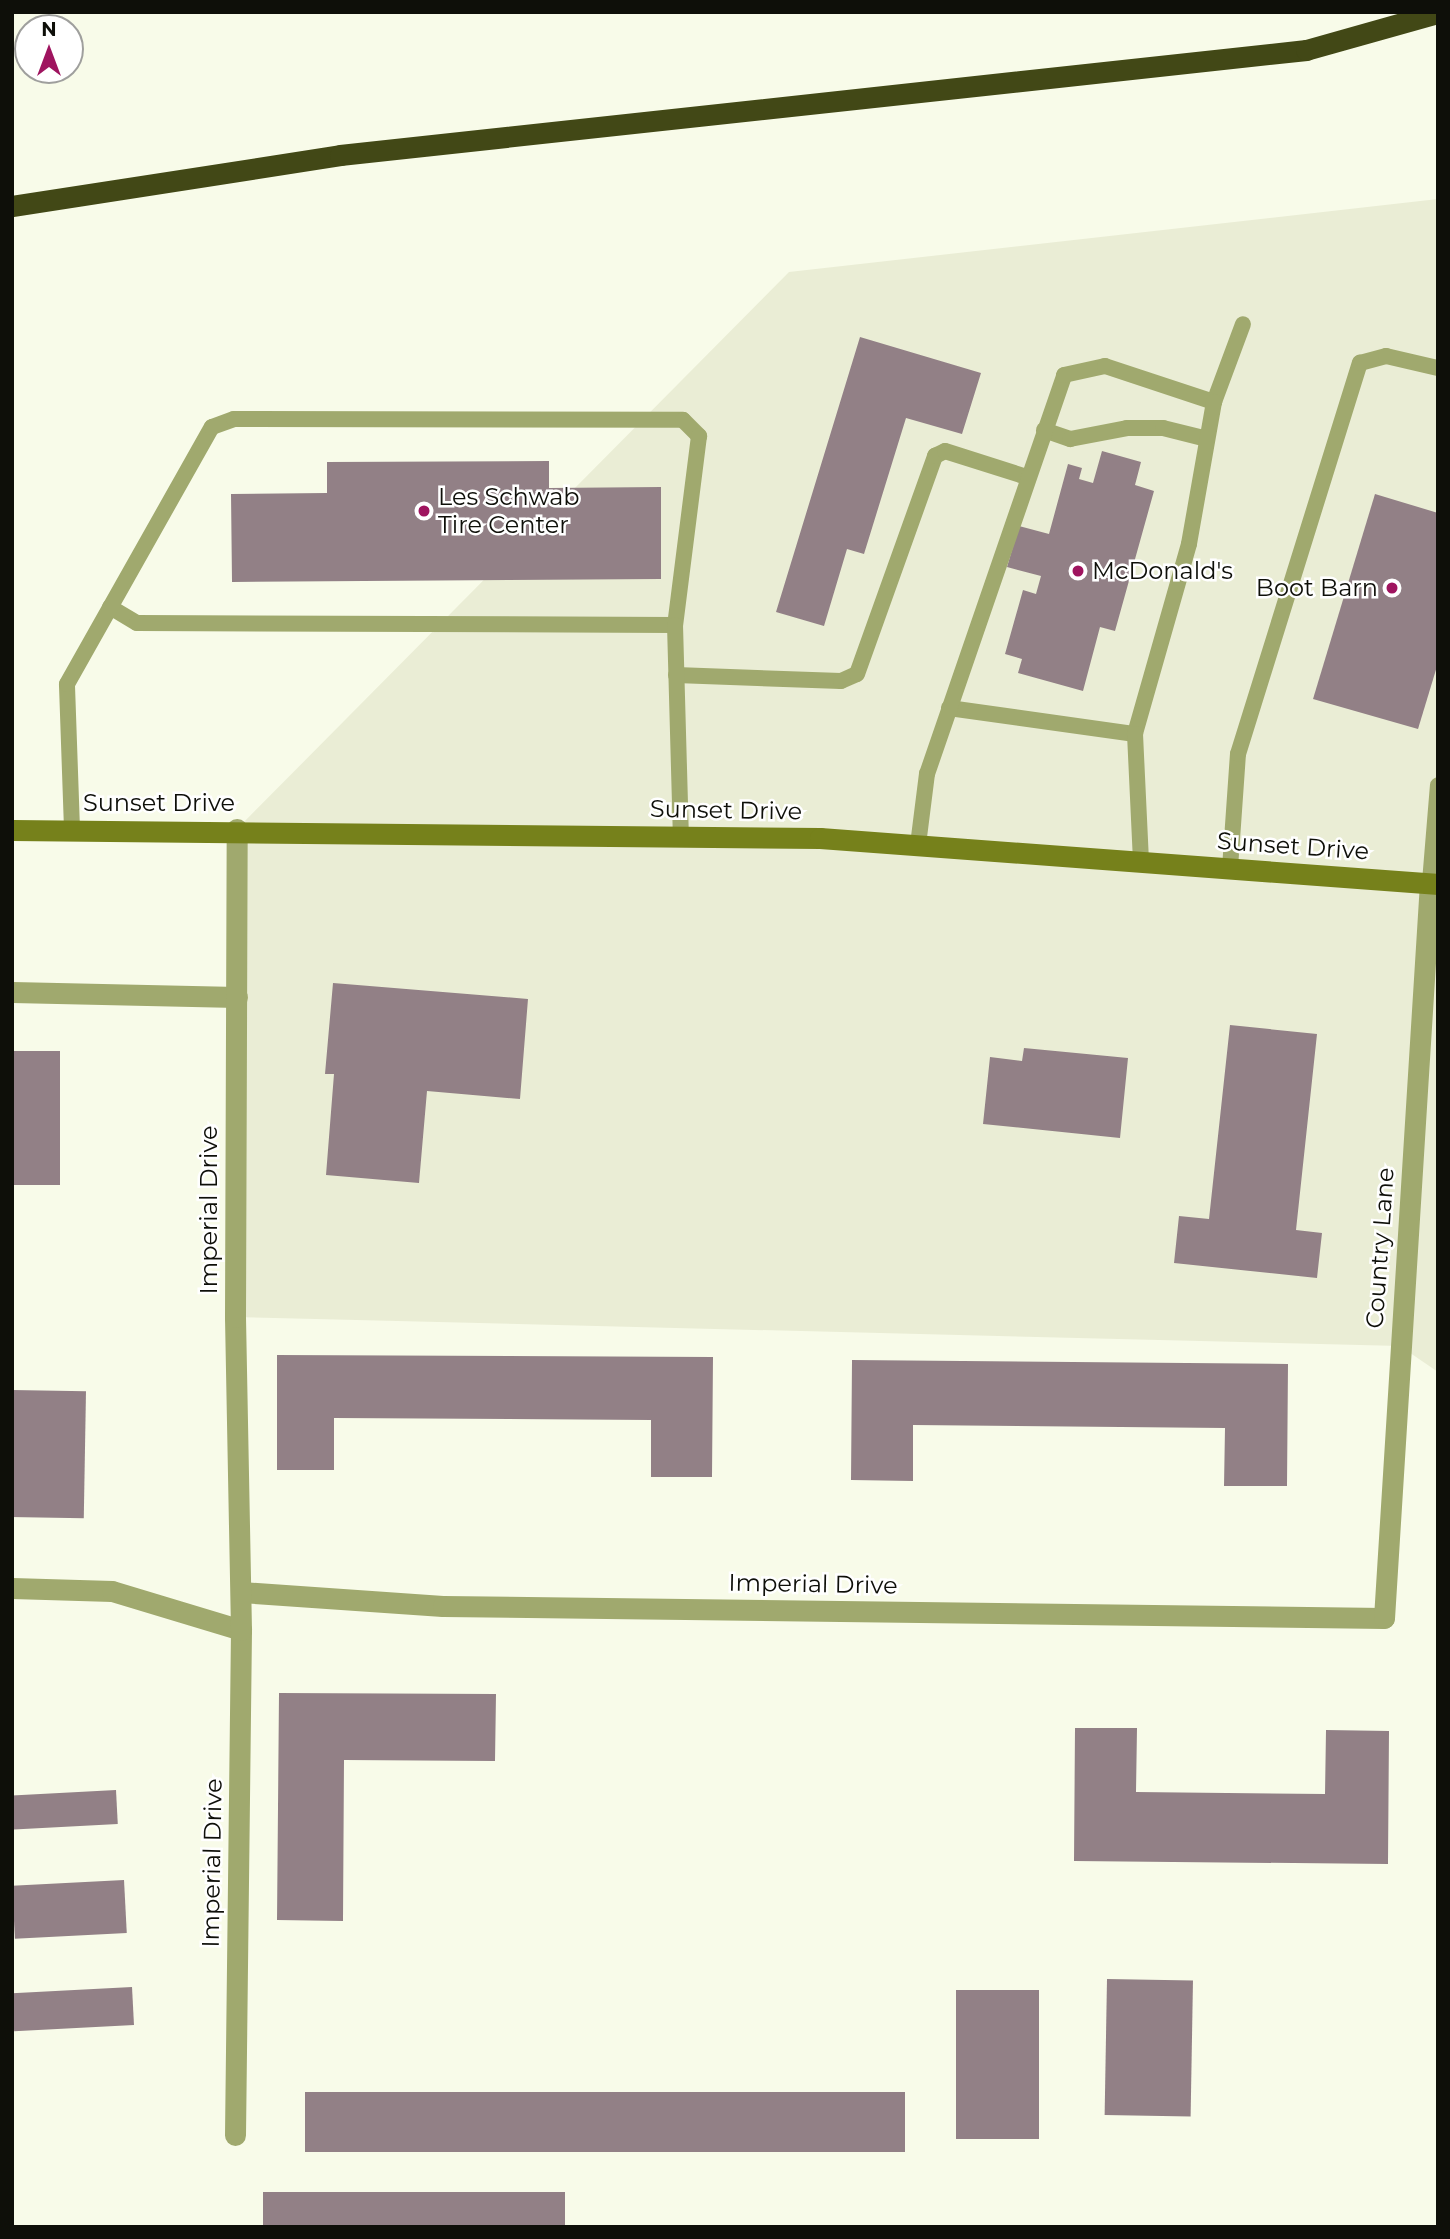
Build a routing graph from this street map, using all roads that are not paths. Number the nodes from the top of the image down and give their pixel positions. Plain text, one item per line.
1 (1438, 13) edge
2 (12, 206) edge
3 (1243, 324) dead end
4 (1438, 368) edge
5 (1214, 402) junction
6 (1044, 430) junction
7 (1207, 439) junction
8 (1027, 477) junction
9 (110, 607) junction
10 (675, 625) junction
11 (676, 675) junction
12 (949, 708) junction
13 (1135, 734) junction
14 (1438, 785) edge
15 (72, 829) junction
16 (237, 829) junction
17 (12, 830) edge
18 (681, 835) junction
19 (918, 845) junction
20 (1141, 861) junction
21 (1230, 868) junction
22 (1434, 883) edge
23 (12, 992) edge
24 (236, 997) junction
25 (12, 1588) edge
26 (242, 1592) junction
27 (1384, 1618) joint
28 (242, 1630) junction
29 (235, 2135) dead end

1 - 2 highway
3 - 5 lane
4 - 21 lane
5 - 6 lane
5 - 7 lane
6 - 7 lane
6 - 8 lane
7 - 13 lane
8 - 11 lane
8 - 12 lane
9 - 10 lane
9 - 10 lane
9 - 15 lane
10 - 11 lane
11 - 18 lane
12 - 13 lane
12 - 19 lane
13 - 20 lane
14 - 22 lane
15 - 16 street, Sunset Drive
15 - 17 street, Sunset Drive
16 - 18 street, Sunset Drive
16 - 24 street, Imperial Drive
18 - 19 street, Sunset Drive
19 - 20 street, Sunset Drive
20 - 21 street, Sunset Drive
21 - 22 street, Sunset Drive
22 - 27 street, Country Lane
23 - 24 street
24 - 26 street, Imperial Drive
25 - 28 street
26 - 27 street, Imperial Drive
26 - 28 street, Imperial Drive
28 - 29 street, Imperial Drive

